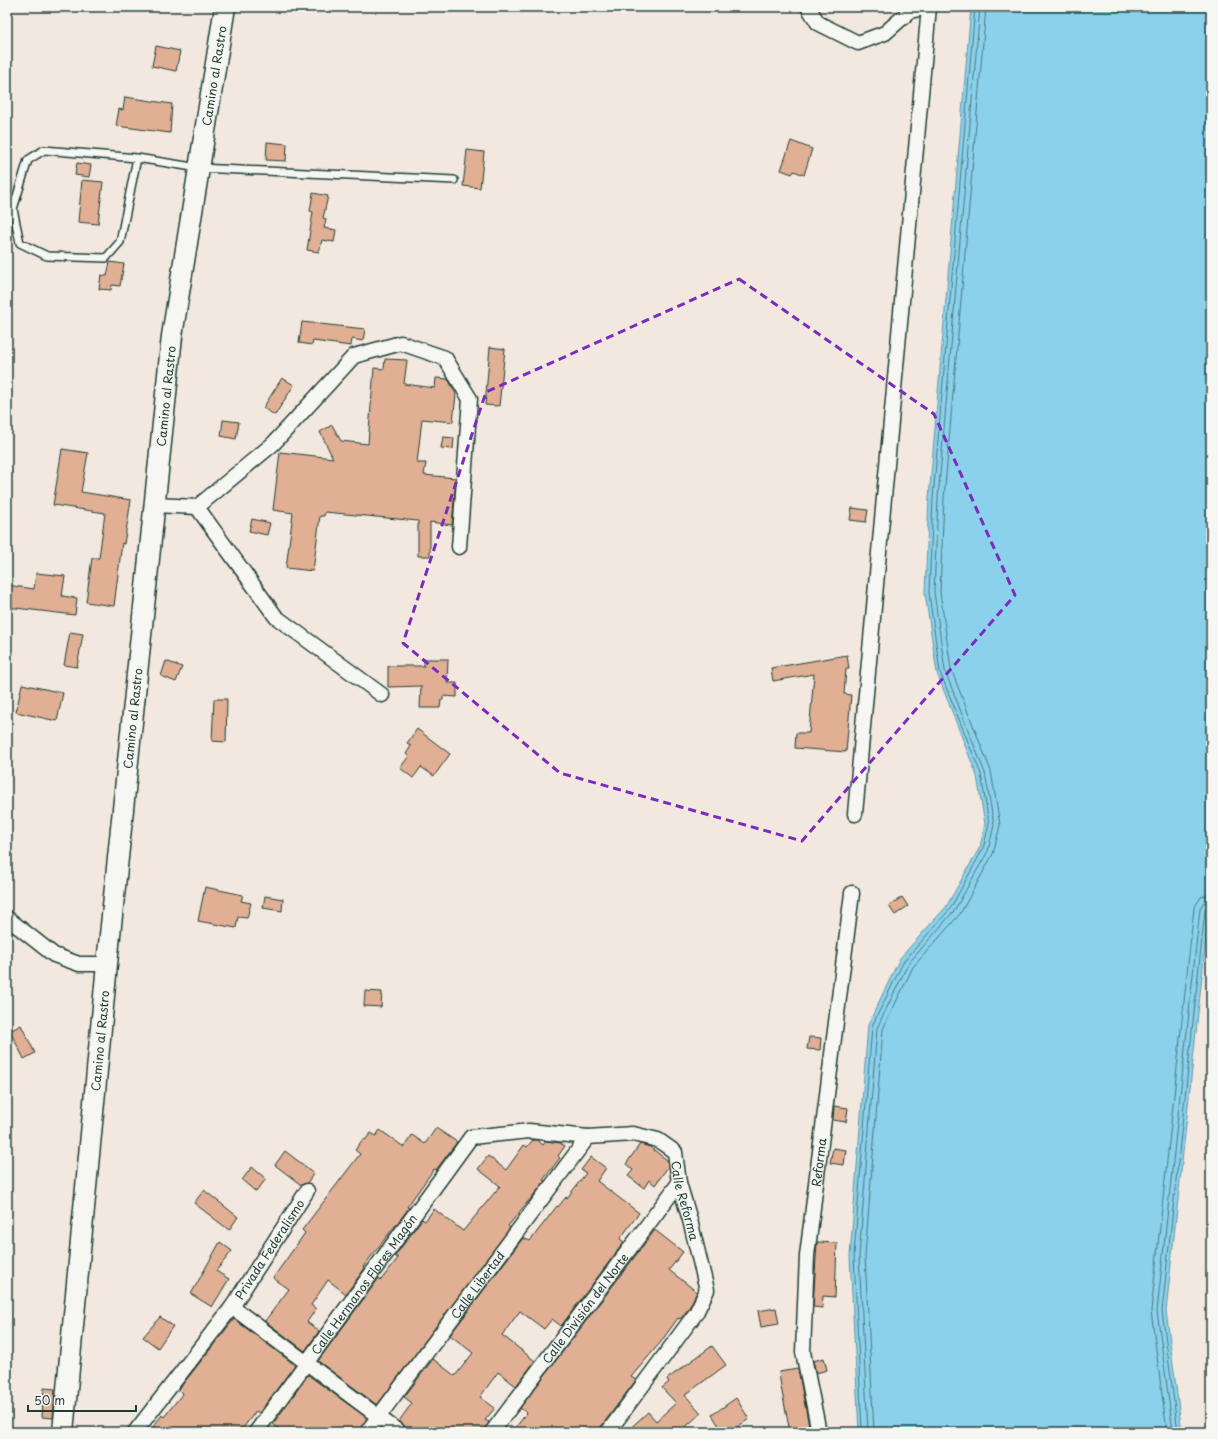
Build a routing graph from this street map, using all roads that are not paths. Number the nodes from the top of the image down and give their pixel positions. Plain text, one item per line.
1 (225, 7) edge
2 (808, 7) edge
3 (929, 7) edge
4 (136, 158) junction
5 (199, 168) junction
6 (454, 180) dead end
7 (154, 505) junction
8 (197, 507) junction
9 (459, 547) dead end
10 (382, 696) dead end
11 (855, 814) dead end
12 (852, 893) dead end
13 (7, 918) edge
14 (107, 964) junction
15 (472, 1137) joint
16 (588, 1137) junction
17 (678, 1183) junction
18 (307, 1191) dead end
19 (232, 1307) junction
20 (307, 1363) junction
21 (379, 1416) junction
22 (63, 1432) edge
23 (135, 1432) edge
24 (256, 1432) edge
25 (367, 1432) edge
26 (399, 1432) edge
27 (492, 1432) edge
28 (608, 1432) edge
29 (819, 1432) edge

1 - 5 street, Camino al Rastro
2 - 3 street
3 - 11 street
4 - 4 lane
4 - 5 lane
5 - 6 lane
5 - 7 street, Camino al Rastro
7 - 8 street
7 - 14 street, Camino al Rastro
8 - 9 street
8 - 10 street
12 - 29 street, Reforma
13 - 14 street
14 - 22 street, Camino al Rastro
15 - 16 street, Calle Reforma
15 - 20 street, Calle Hermanos Flores Magón
16 - 17 street, Calle Reforma
16 - 21 street, Calle Libertad
17 - 27 street, Calle División del Norte
17 - 28 street, Calle Reforma
18 - 19 street, Privada Federalismo
19 - 20 street
19 - 23 street, Privada Federalismo
20 - 21 street
20 - 24 street, Calle Hermanos Flores Magón
21 - 25 street, Calle Libertad
21 - 26 street

